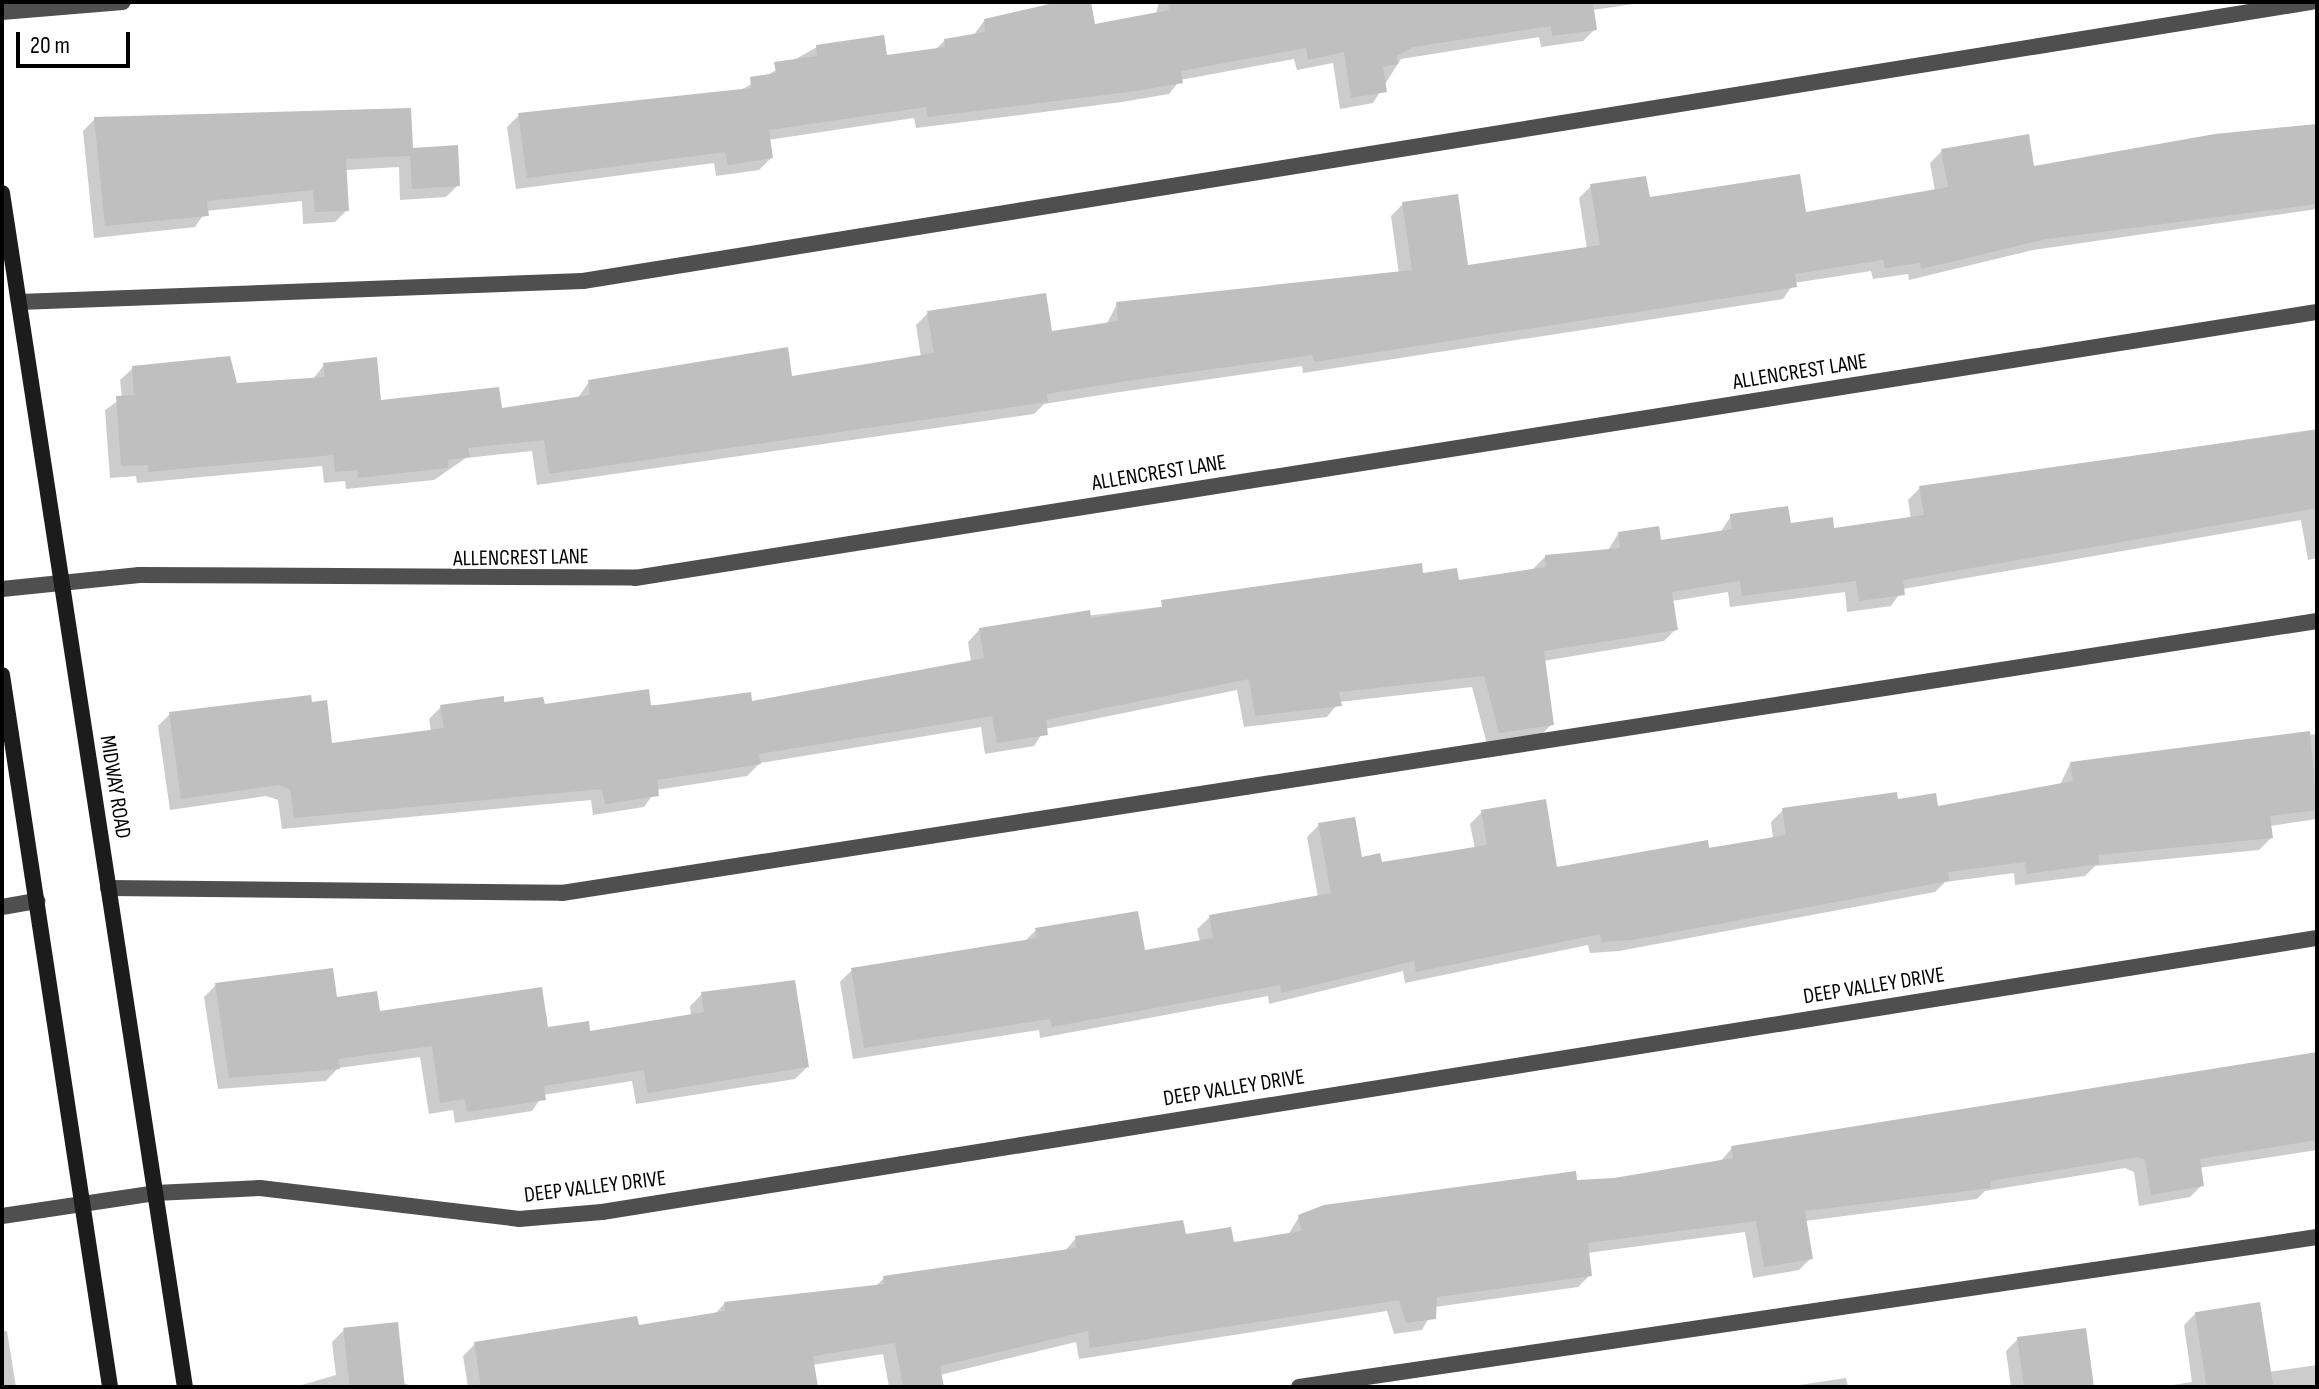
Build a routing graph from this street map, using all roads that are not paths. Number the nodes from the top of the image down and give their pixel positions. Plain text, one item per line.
1 (123, 2) edge
2 (2312, 2) edge
3 (2, 12) edge
4 (2, 193) edge
5 (19, 302) junction
6 (2317, 312) edge
7 (63, 581) junction
8 (2, 589) edge
9 (2317, 621) edge
10 (2, 675) edge
11 (108, 888) junction
12 (37, 901) junction
13 (2, 907) edge
14 (2317, 938) edge
15 (155, 1193) junction
16 (82, 1204) junction
17 (2, 1216) edge
18 (2317, 1237) edge
19 (110, 1387) edge
20 (185, 1387) edge
21 (1299, 1387) edge

1 - 3 street
2 - 5 street
4 - 5 main road, MIDWAY ROAD
5 - 7 main road, MIDWAY ROAD
6 - 7 street, ALLENCREST LANE
7 - 8 street, ALLENCREST LANE
7 - 11 main road, MIDWAY ROAD
9 - 11 street
10 - 12 main road
11 - 15 main road, MIDWAY ROAD
12 - 13 street
12 - 16 main road
14 - 15 street, DEEP VALLEY DRIVE
15 - 16 street, DEEP VALLEY DRIVE
15 - 20 main road, MIDWAY ROAD
16 - 17 street, DEEP VALLEY DRIVE
16 - 19 main road
18 - 21 street

